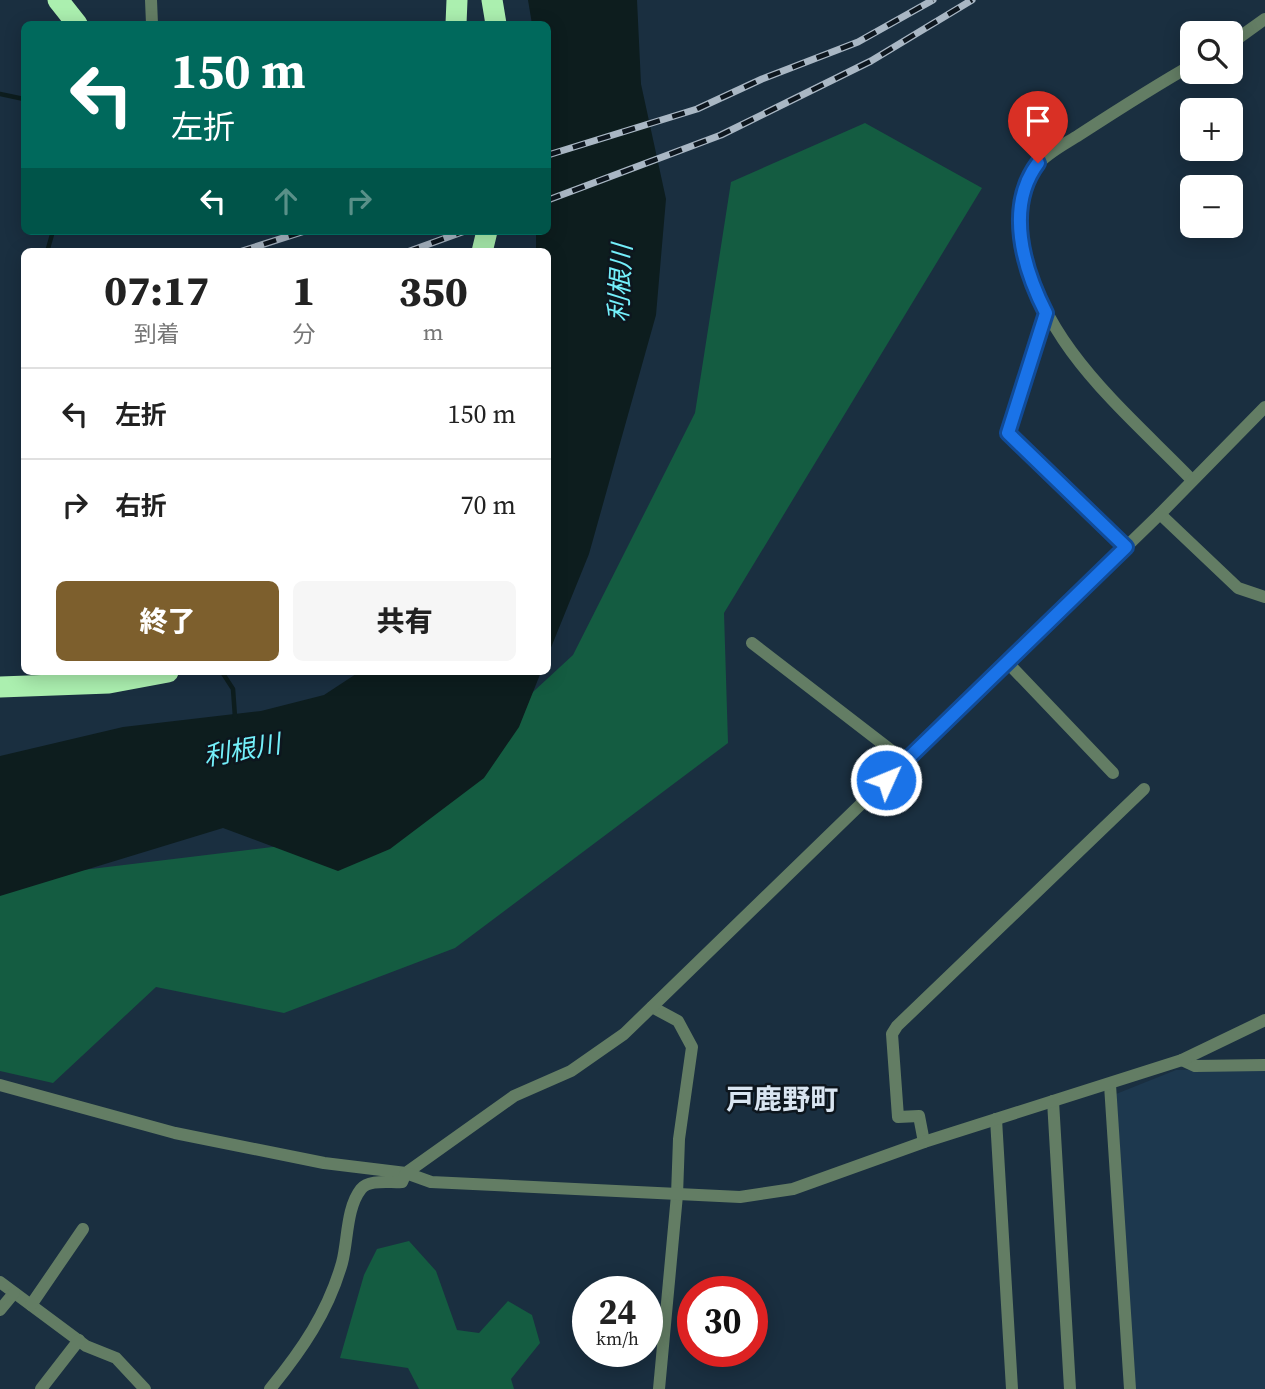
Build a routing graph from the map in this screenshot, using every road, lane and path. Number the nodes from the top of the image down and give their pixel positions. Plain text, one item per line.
1 (58, 0) edge
2 (151, 0) edge
3 (457, 0) edge
4 (492, 0) edge
5 (1265, 19) edge
6 (75, 21) edge
7 (152, 21) edge
8 (456, 21) edge
9 (496, 21) edge
10 (1243, 35) edge
11 (1180, 72) edge
12 (1046, 313) junction
13 (1265, 407) edge
14 (1191, 479) junction
15 (1160, 514) junction
16 (1126, 547) junction
17 (1265, 597) edge
18 (752, 643) dead end
19 (1007, 662) junction
20 (153, 675) edge
21 (0, 687) edge
22 (905, 761) junction
23 (1113, 773) dead end
24 (1144, 789) dead end
25 (652, 1007) junction
26 (1265, 1020) edge
27 (1182, 1060) junction
28 (1265, 1065) edge
29 (0, 1085) edge
30 (1110, 1085) junction
31 (1053, 1101) junction
32 (996, 1119) junction
33 (924, 1142) junction
34 (406, 1173) junction
35 (677, 1195) junction
36 (83, 1229) dead end
37 (0, 1282) edge
38 (14, 1293) junction
39 (32, 1306) junction
40 (0, 1310) edge
41 (79, 1340) junction
42 (41, 1389) edge
43 (145, 1389) edge
44 (270, 1389) edge
45 (659, 1389) edge
46 (1012, 1389) edge
47 (1070, 1389) edge
48 (1130, 1389) edge

1 - 6 highway
2 - 7 street
3 - 8 highway
4 - 9 highway
5 - 10 street
11 - 12 street
12 - 14 street
12 - 16 street
13 - 14 street
14 - 15 street
15 - 16 street
15 - 17 street
16 - 19 street
18 - 22 street
19 - 22 street
19 - 23 street
20 - 21 highway
22 - 25 street
24 - 33 street
25 - 34 street
25 - 35 street
26 - 27 street
27 - 28 street
27 - 30 street
29 - 34 street
30 - 31 street
30 - 48 street
31 - 32 street
31 - 47 street
32 - 33 street
32 - 46 street
33 - 35 street
34 - 35 street
34 - 44 street
35 - 45 street
36 - 39 street
37 - 38 street
38 - 39 street
38 - 40 street
39 - 41 street
41 - 42 street
41 - 43 street

